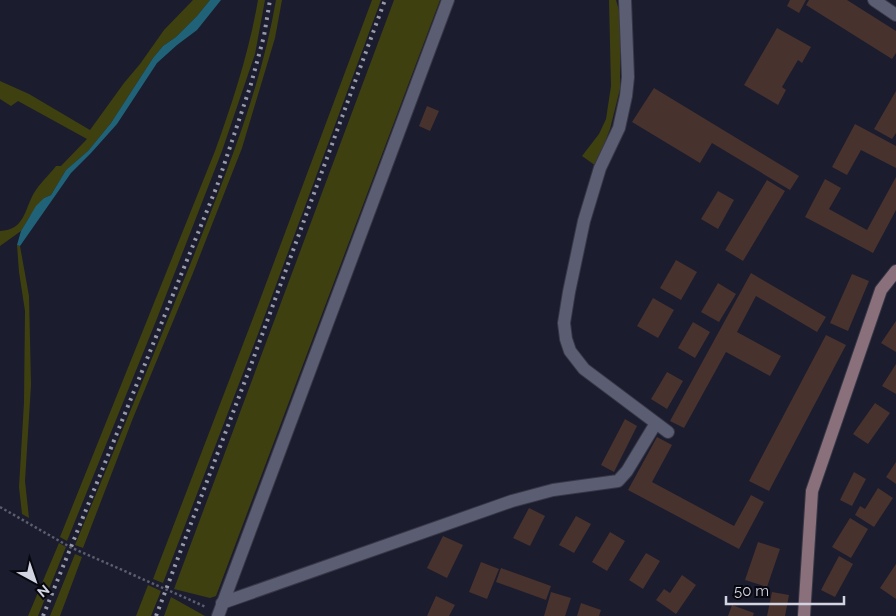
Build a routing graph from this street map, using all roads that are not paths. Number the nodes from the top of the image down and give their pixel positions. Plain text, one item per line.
1 (448, 0) edge
2 (625, 0) edge
3 (874, 0) edge
4 (896, 15) edge
5 (896, 271) edge
6 (656, 423) junction
7 (668, 432) dead end
8 (220, 611) edge
9 (804, 616) edge

1 - 8 street
2 - 6 street
3 - 4 street
5 - 9 street
6 - 7 street
6 - 8 street

